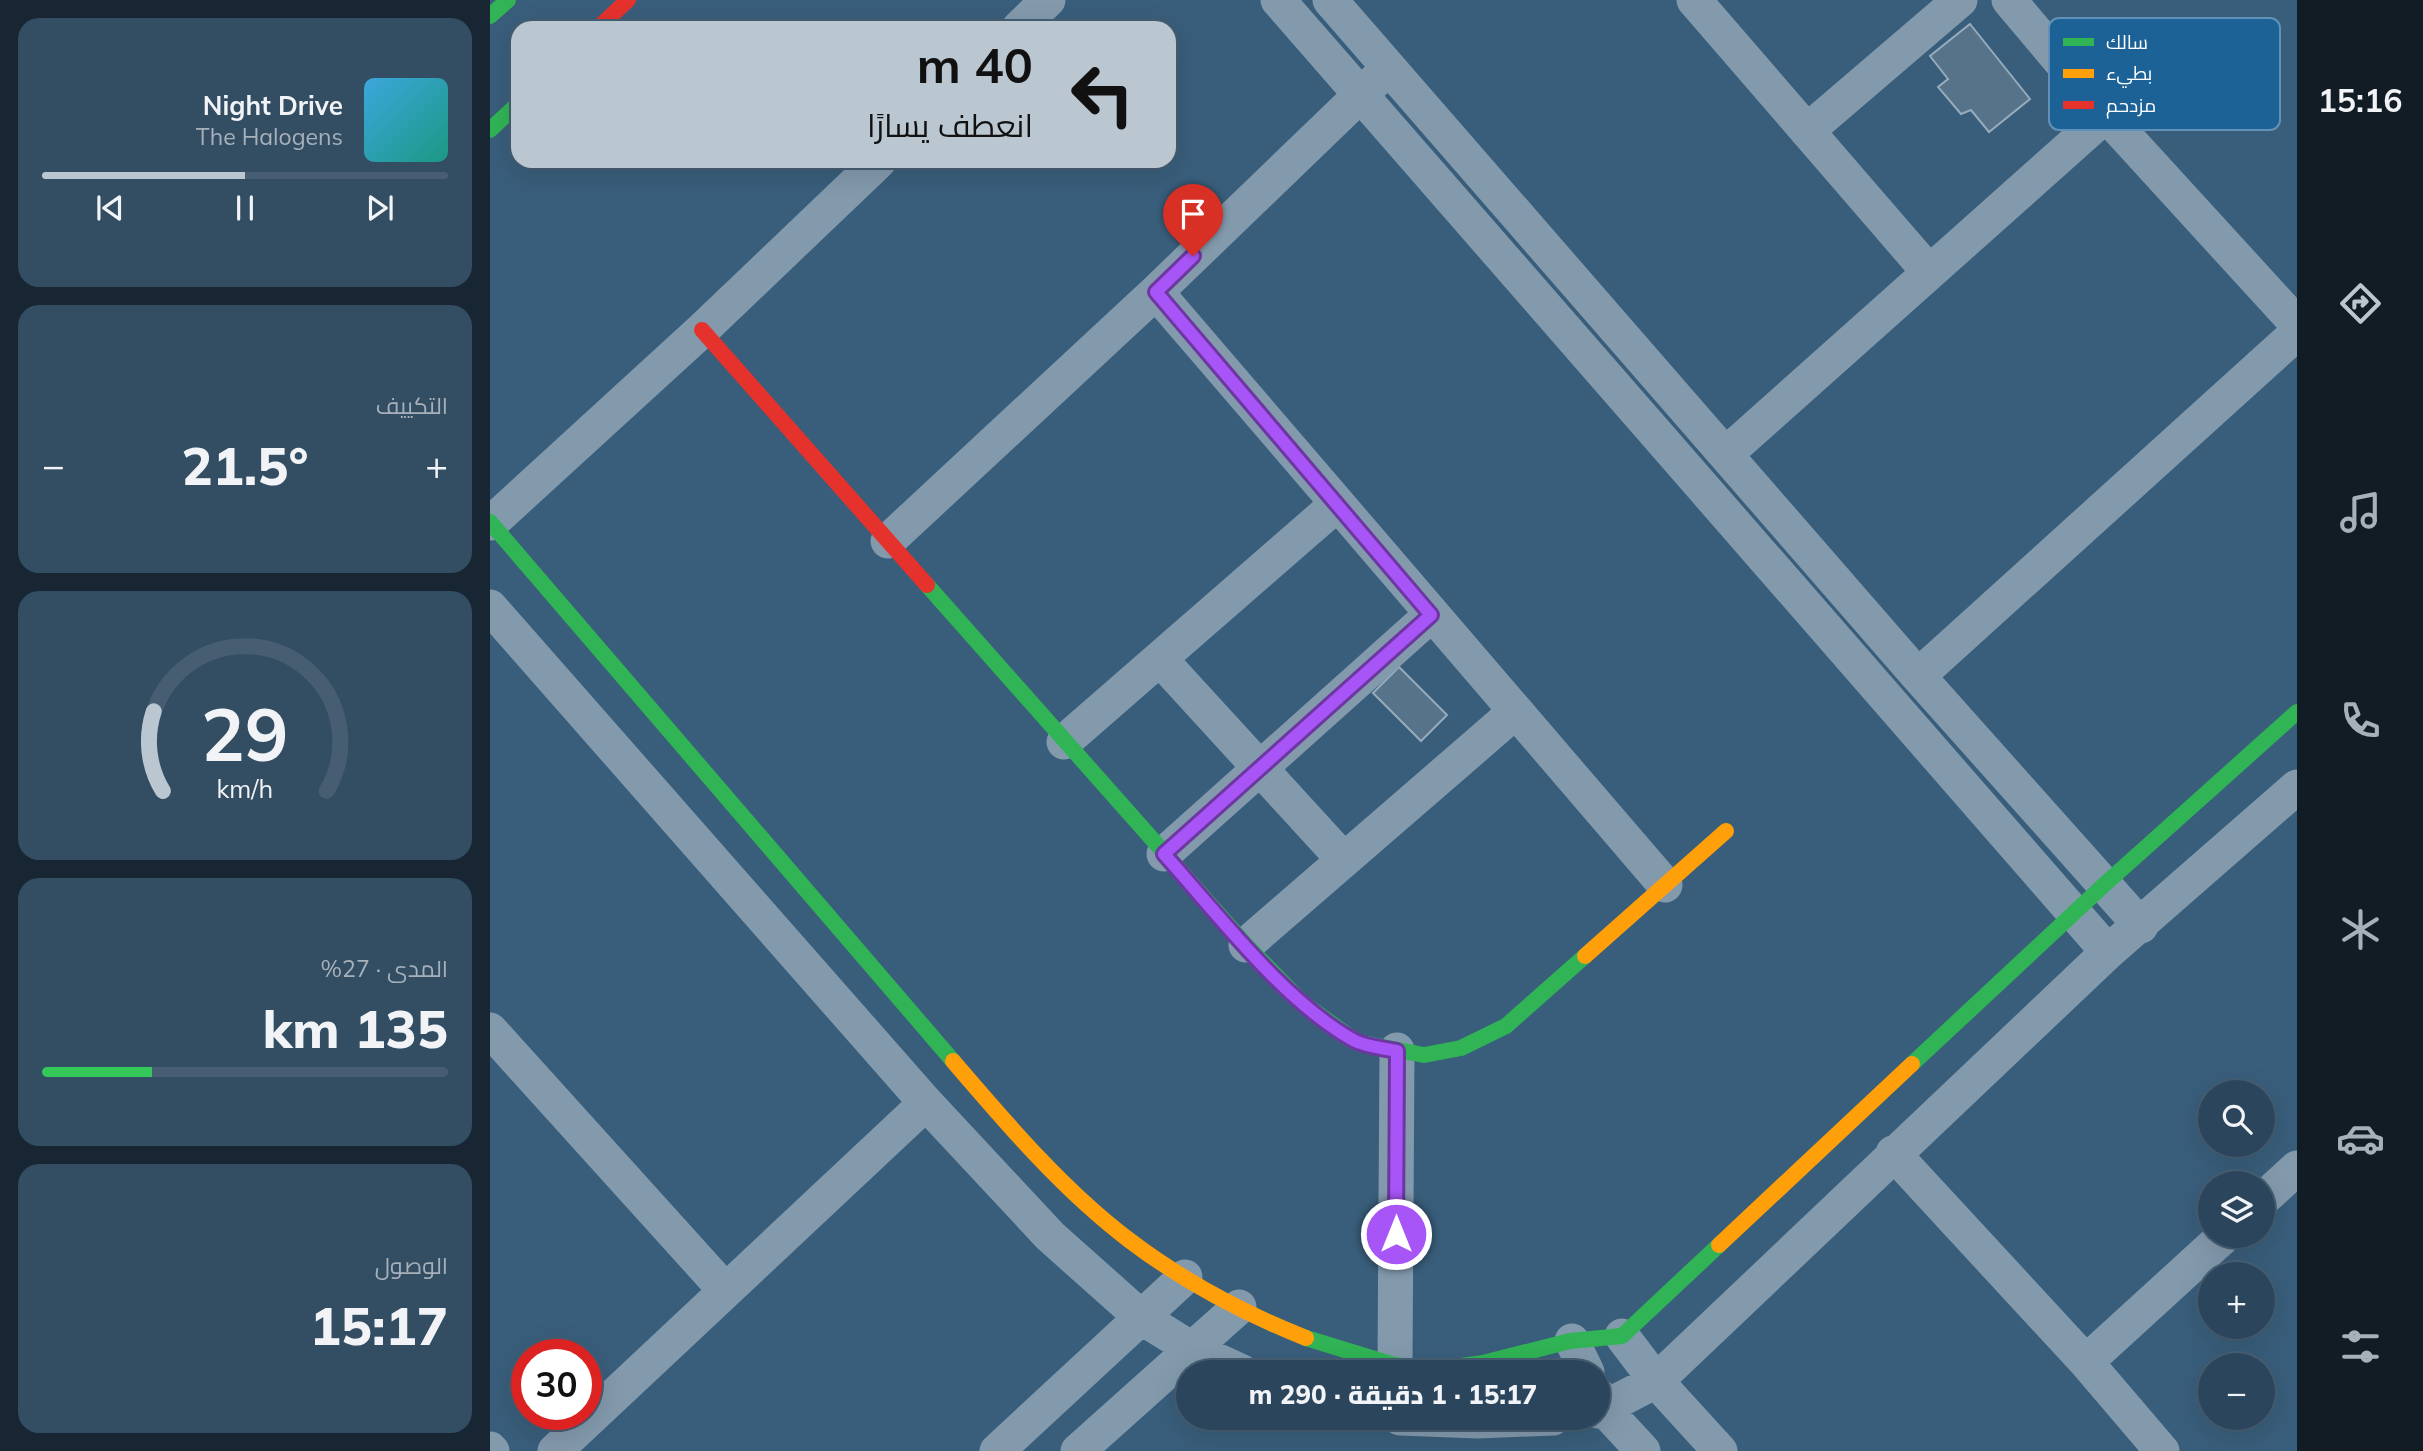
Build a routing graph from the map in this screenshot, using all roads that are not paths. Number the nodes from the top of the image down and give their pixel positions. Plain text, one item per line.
1 (508, 0) edge
2 (628, 0) edge
3 (1048, 0) edge
4 (1278, 0) edge
5 (1330, 0) edge
6 (1694, 0) edge
7 (1960, 0) edge
8 (2009, 0) edge
9 (490, 16) edge
10 (606, 21) edge
11 (1026, 21) edge
12 (2049, 47) edge
13 (1389, 68) junction
14 (1360, 94) junction
15 (511, 110) edge
16 (490, 130) edge
17 (2089, 130) edge
18 (2120, 130) edge
19 (1807, 131) junction
20 (872, 168) edge
21 (1928, 272) junction
22 (1156, 292) junction
23 (2297, 324) edge
24 (702, 330) junction
25 (2297, 334) edge
26 (1727, 453) junction
27 (1336, 505) junction
28 (490, 522) edge
29 (888, 541) junction
30 (490, 607) edge
31 (1431, 615) junction
32 (1160, 659) junction
33 (1919, 676) junction
34 (1515, 712) junction
35 (2297, 712) edge
36 (1064, 742) junction
37 (1261, 769) junction
38 (2297, 787) edge
39 (1727, 831) dead end
40 (1164, 854) junction
41 (1344, 860) junction
42 (2105, 884) junction
43 (1665, 885) junction
44 (2073, 914) junction
45 (2141, 926) junction
46 (1246, 945) junction
47 (2108, 952) junction
48 (490, 1030) edge
49 (1397, 1051) junction
50 (926, 1103) junction
51 (1893, 1153) junction
52 (2297, 1168) edge
53 (2275, 1188) edge
54 (2211, 1248) edge
55 (1185, 1277) junction
56 (725, 1290) junction
57 (1239, 1307) junction
58 (1142, 1318) junction
59 (1622, 1336) junction
60 (1572, 1341) junction
61 (1192, 1349) junction
62 (1216, 1360) edge
63 (1378, 1360) edge
64 (1395, 1360) edge
65 (1504, 1360) edge
66 (1581, 1360) edge
67 (2086, 1363) junction
68 (1656, 1381) junction
69 (1610, 1401) edge
70 (1610, 1416) edge
71 (555, 1451) edge
72 (997, 1451) edge
73 (1078, 1451) edge
74 (1643, 1451) edge
75 (1720, 1451) edge
76 (2162, 1451) edge

1 - 9 street
2 - 10 street
3 - 11 street
4 - 14 street
5 - 13 street
6 - 19 street
7 - 19 street
8 - 12 street
13 - 14 street
13 - 26 street
14 - 22 street
14 - 44 street
15 - 16 street
17 - 21 street
18 - 23 street
19 - 21 street
20 - 24 street
21 - 26 street
22 - 27 street
22 - 29 street
24 - 28 street
24 - 29 street
25 - 33 street
26 - 33 street
27 - 31 street
27 - 32 street
28 - 55 street
29 - 36 street
30 - 50 street
31 - 34 street
31 - 37 street
32 - 36 street
32 - 37 street
33 - 42 street
34 - 41 street
34 - 43 street
35 - 42 street
36 - 40 street
37 - 40 street
37 - 41 street
38 - 45 street
39 - 43 street
40 - 46 street
41 - 46 street
42 - 44 street
42 - 45 street
43 - 49 street
44 - 47 street
44 - 59 street
45 - 47 street
46 - 49 street
47 - 51 street
48 - 56 street
49 - 64 street
50 - 56 street
50 - 58 street
51 - 67 street
51 - 68 street
52 - 53 street
54 - 67 street
55 - 57 street
55 - 58 street
56 - 71 street
57 - 61 street
57 - 63 street
58 - 61 street
58 - 72 street
59 - 60 street
59 - 68 street
60 - 65 street
60 - 66 street
61 - 62 street
61 - 73 street
67 - 76 street
68 - 69 street
68 - 75 street
70 - 74 street

